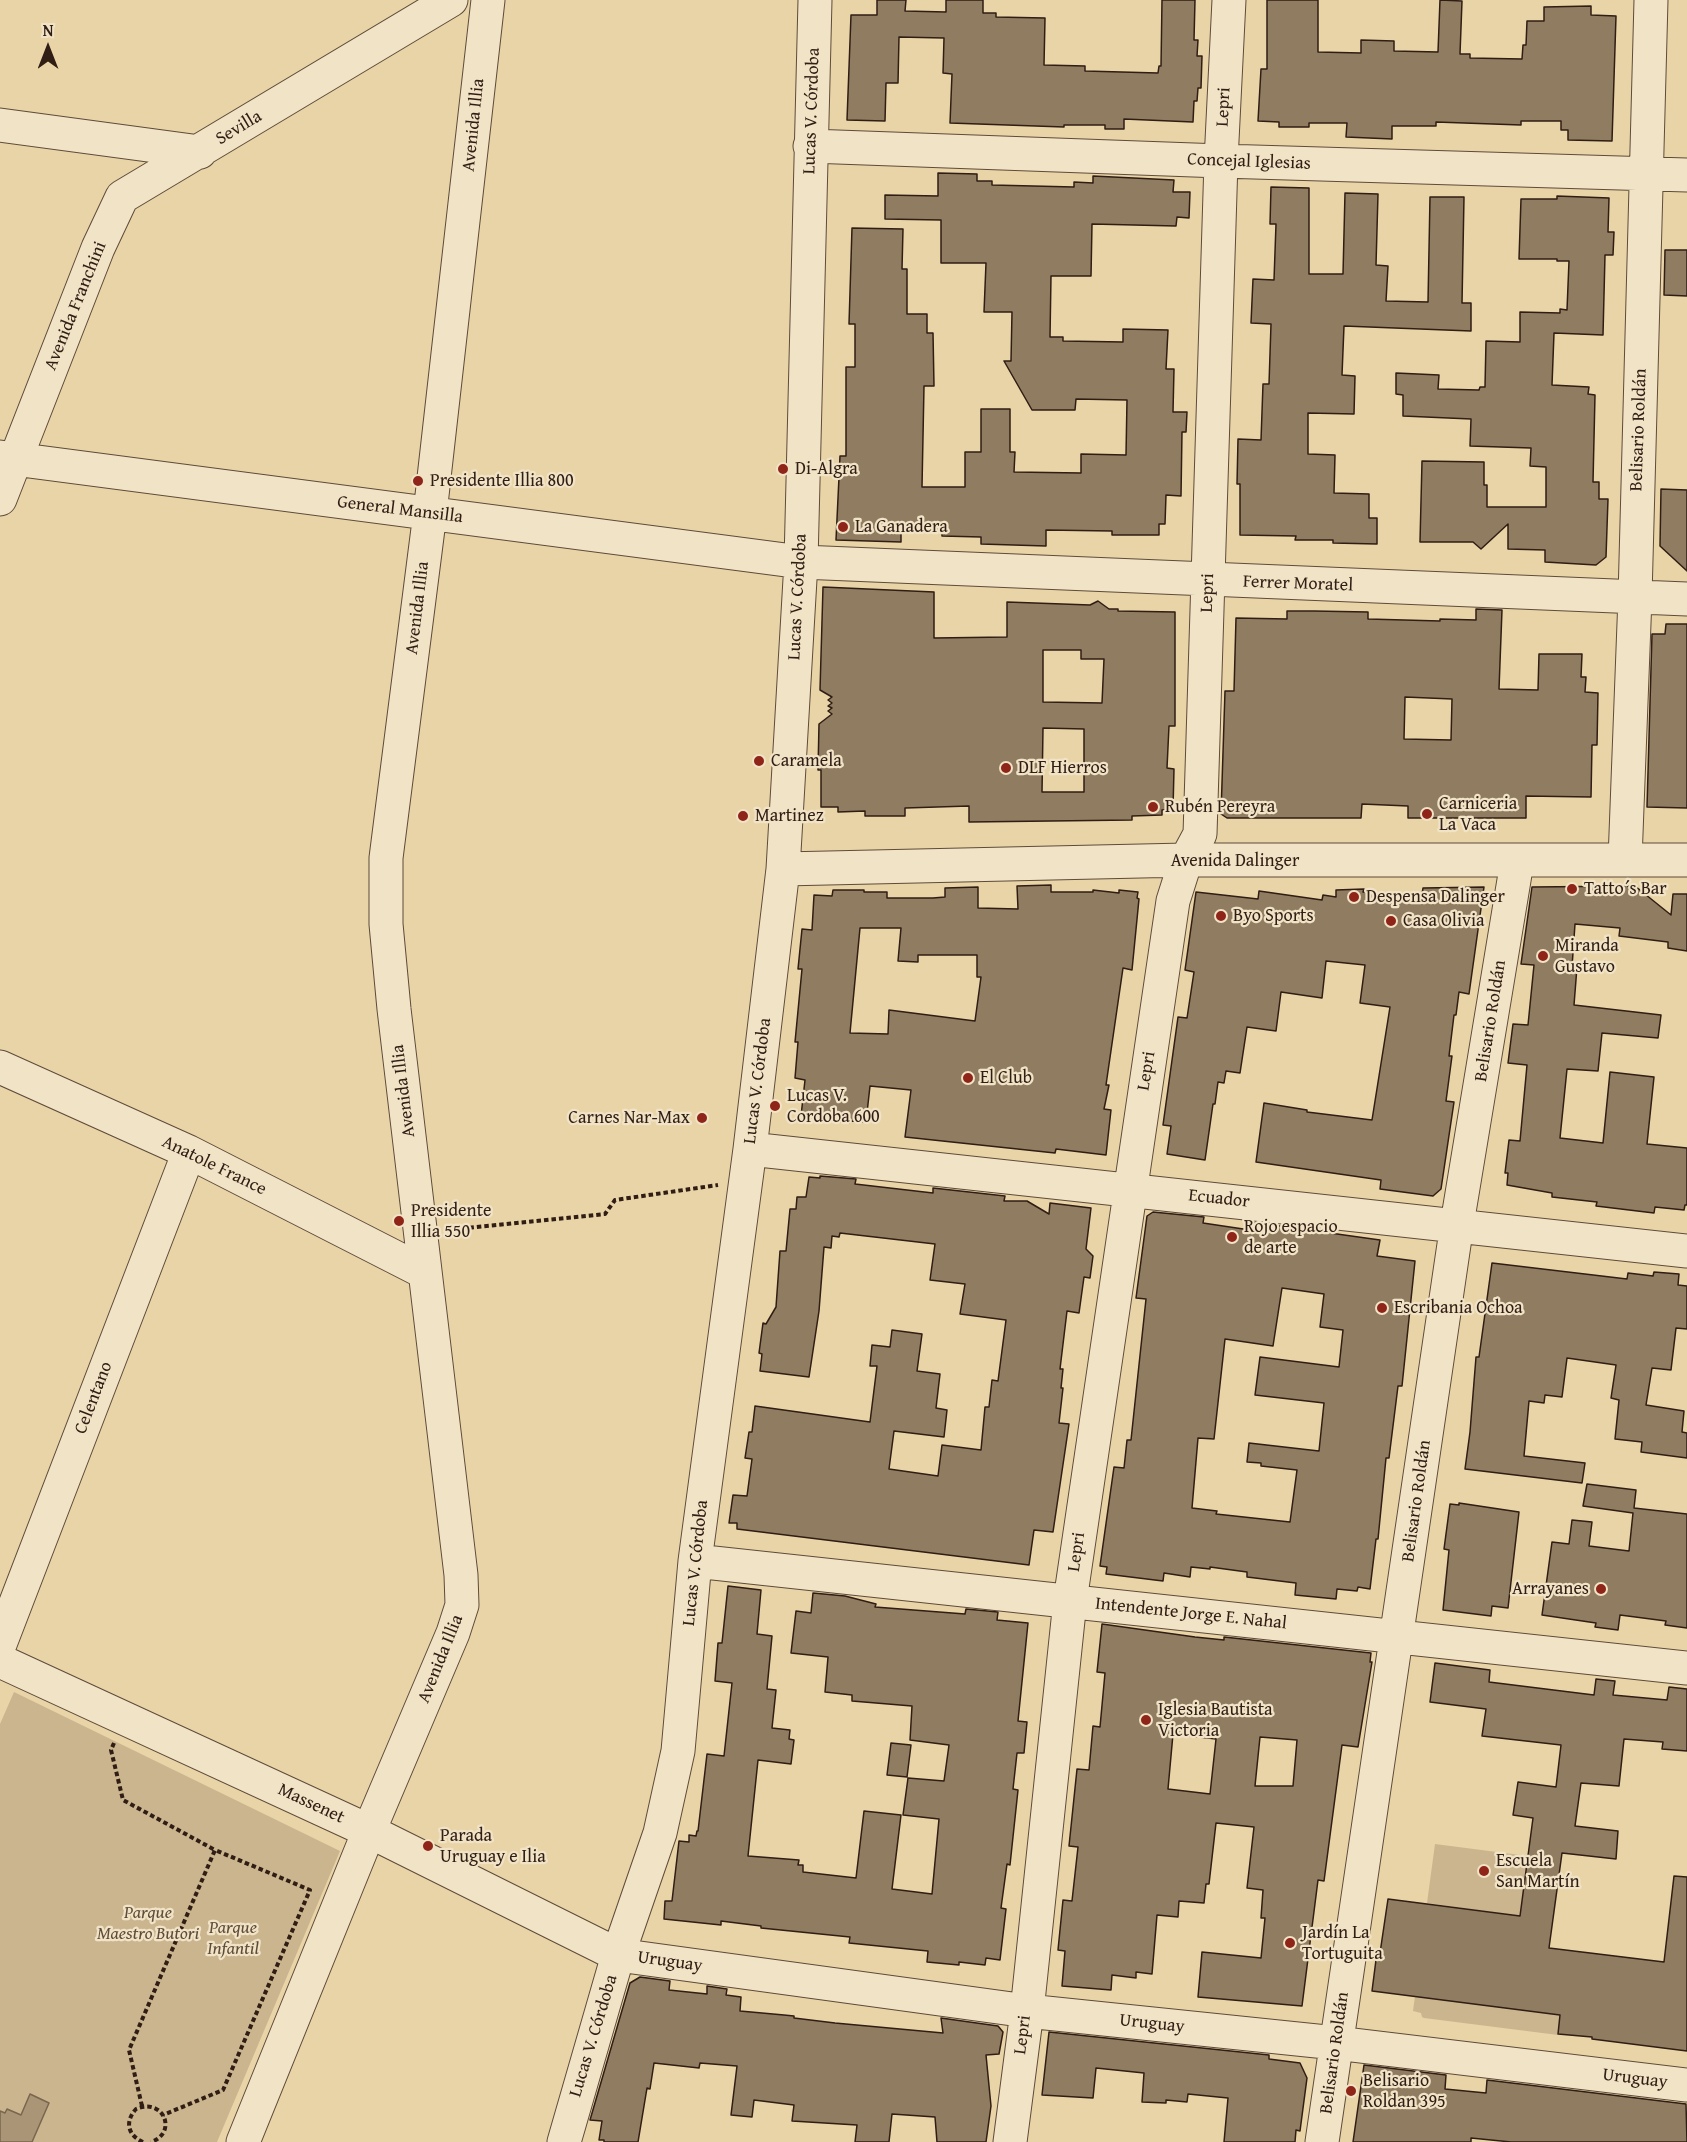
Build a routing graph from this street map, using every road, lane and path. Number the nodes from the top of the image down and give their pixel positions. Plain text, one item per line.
1 (451, 0) edge
2 (488, 0) edge
3 (815, 0) edge
4 (1229, 0) edge
5 (1651, 0) edge
6 (0, 125) edge
7 (810, 146) junction
8 (200, 152) junction
9 (1221, 161) junction
10 (1647, 173) junction
11 (1687, 175) edge
12 (8, 458) edge
13 (0, 499) edge
14 (430, 513) junction
15 (801, 562) junction
16 (1208, 580) junction
17 (1635, 597) junction
18 (1687, 599) edge
19 (1186, 860) junction
20 (1625, 860) junction
21 (1687, 860) edge
22 (1517, 862) junction
23 (783, 869) junction
24 (0, 1067) edge
25 (750, 1149) junction
26 (189, 1152) junction
27 (746, 1181) junction
28 (1130, 1189) junction
29 (1457, 1224) junction
30 (420, 1233) junction
31 (1687, 1251) edge
32 (424, 1272) junction
33 (695, 1561) junction
34 (1071, 1601) junction
35 (1397, 1636) junction
36 (0, 1644) edge
37 (0, 1661) edge
38 (1687, 1668) edge
39 (126, 1719) junction
40 (369, 1831) junction
41 (215, 1850) junction
42 (618, 1955) junction
43 (1027, 2010) junction
44 (1335, 2043) junction
45 (1687, 2085) edge
46 (142, 2106) junction
47 (163, 2115) junction
48 (143, 2142) edge
49 (154, 2142) edge
50 (243, 2142) edge
51 (564, 2142) edge
52 (1010, 2142) edge
53 (1322, 2142) edge

1 - 8 street, Sevilla
2 - 14 street, Avenida Illia
3 - 7 street, Lucas V. Córdoba
4 - 9 street, Lepri
5 - 10 street, Belisario Roldán
6 - 8 street, Sevilla
7 - 9 street, Concejal Iglesias
7 - 15 street, Lucas V. Córdoba
8 - 12 street, Avenida Franchini
9 - 10 street, Concejal Iglesias
9 - 16 street, Lepri
10 - 11 street, Concejal Iglesias
10 - 17 street, Belisario Roldán
12 - 13 street, Avenida Franchini
12 - 14 street, General Mansilla
14 - 15 street, General Mansilla
14 - 30 street, Avenida Illia
15 - 16 street, Ferrer Moratel
15 - 23 street, Lucas V. Córdoba
16 - 17 street, Ferrer Moratel
16 - 19 street, Lepri
17 - 18 street, Ferrer Moratel
17 - 20 street, Belisario Roldán
19 - 22 street, Avenida Dalinger
19 - 23 street, Avenida Dalinger
19 - 28 street, Lepri
20 - 21 street, Avenida Dalinger
20 - 22 street, Avenida Dalinger
22 - 29 street, Belisario Roldán
23 - 25 street, Lucas V. Córdoba
24 - 26 street, Anatole France
25 - 27 street, Lucas V. Córdoba
25 - 28 street, Ecuador
26 - 32 street, Anatole France
26 - 36 street, Celentano
27 - 30 path
27 - 33 street, Lucas V. Córdoba
28 - 29 street, Ecuador
28 - 34 street, Lepri
29 - 31 street, Ecuador
29 - 35 street, Belisario Roldán
30 - 32 street, Avenida Illia
32 - 40 street, Avenida Illia
33 - 34 street, Intendente Jorge E. Nahal
33 - 42 street, Lucas V. Córdoba
34 - 35 street, Intendente Jorge E. Nahal
34 - 43 street, Lepri
35 - 38 street, Intendente Jorge E. Nahal
35 - 44 street, Belisario Roldán
37 - 39 street, Massenet
39 - 40 street, Massenet
39 - 41 path
40 - 42 street, Massenet
40 - 50 street, Avenida Illia
41 - 46 path
41 - 47 path
42 - 43 street, Uruguay
42 - 51 street, Lucas V. Córdoba
43 - 44 street, Uruguay
43 - 52 street, Lepri
44 - 45 street, Uruguay
44 - 53 street, Belisario Roldán
46 - 47 path
46 - 48 path
47 - 49 path

